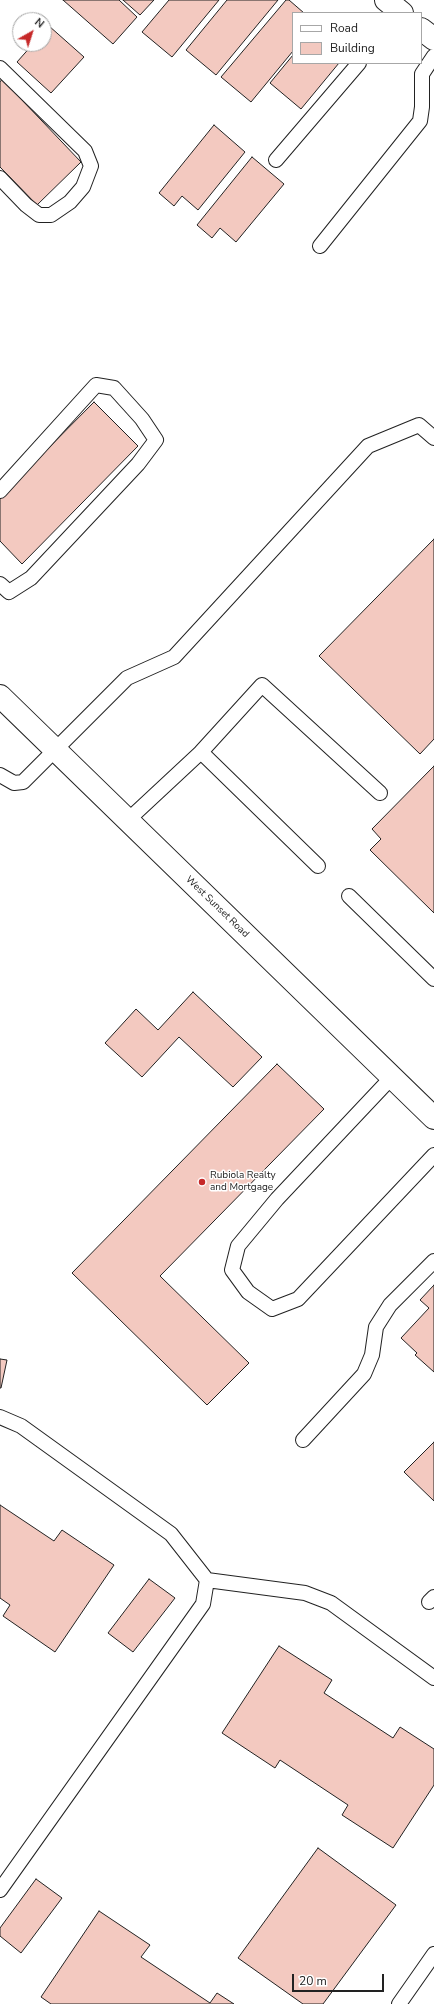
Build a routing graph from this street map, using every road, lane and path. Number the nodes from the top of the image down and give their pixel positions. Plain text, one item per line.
1 (386, 0) edge
2 (401, 12) edge
3 (422, 30) edge
4 (434, 39) edge
5 (434, 56) edge
6 (358, 64) edge
7 (0, 68) edge
8 (276, 160) dead end
9 (0, 178) edge
10 (320, 246) dead end
11 (434, 438) edge
12 (0, 491) edge
13 (0, 584) edge
14 (2, 700) edge
15 (57, 750) junction
16 (201, 752) junction
17 (0, 775) edge
18 (380, 793) dead end
19 (128, 820) junction
20 (318, 866) dead end
21 (349, 896) dead end
22 (434, 979) edge
23 (392, 1077) junction
24 (432, 1111) edge
25 (434, 1155) edge
26 (434, 1261) edge
27 (0, 1417) edge
28 (303, 1440) dead end
29 (207, 1580) junction
30 (434, 1678) edge
31 (0, 1890) edge
32 (434, 1954) edge
33 (399, 2004) edge

1 - 2 main road
3 - 4 main road
5 - 10 lane
6 - 8 lane
7 - 9 lane
11 - 15 lane
12 - 13 lane
14 - 15 main road, West Sunset Road
15 - 17 lane
15 - 19 main road, West Sunset Road
16 - 18 lane
16 - 19 lane
16 - 20 lane
19 - 23 main road, West Sunset Road
21 - 22 lane
23 - 24 main road, West Sunset Road
23 - 25 lane
26 - 28 lane
27 - 29 lane
29 - 30 lane
29 - 31 lane
32 - 33 lane

